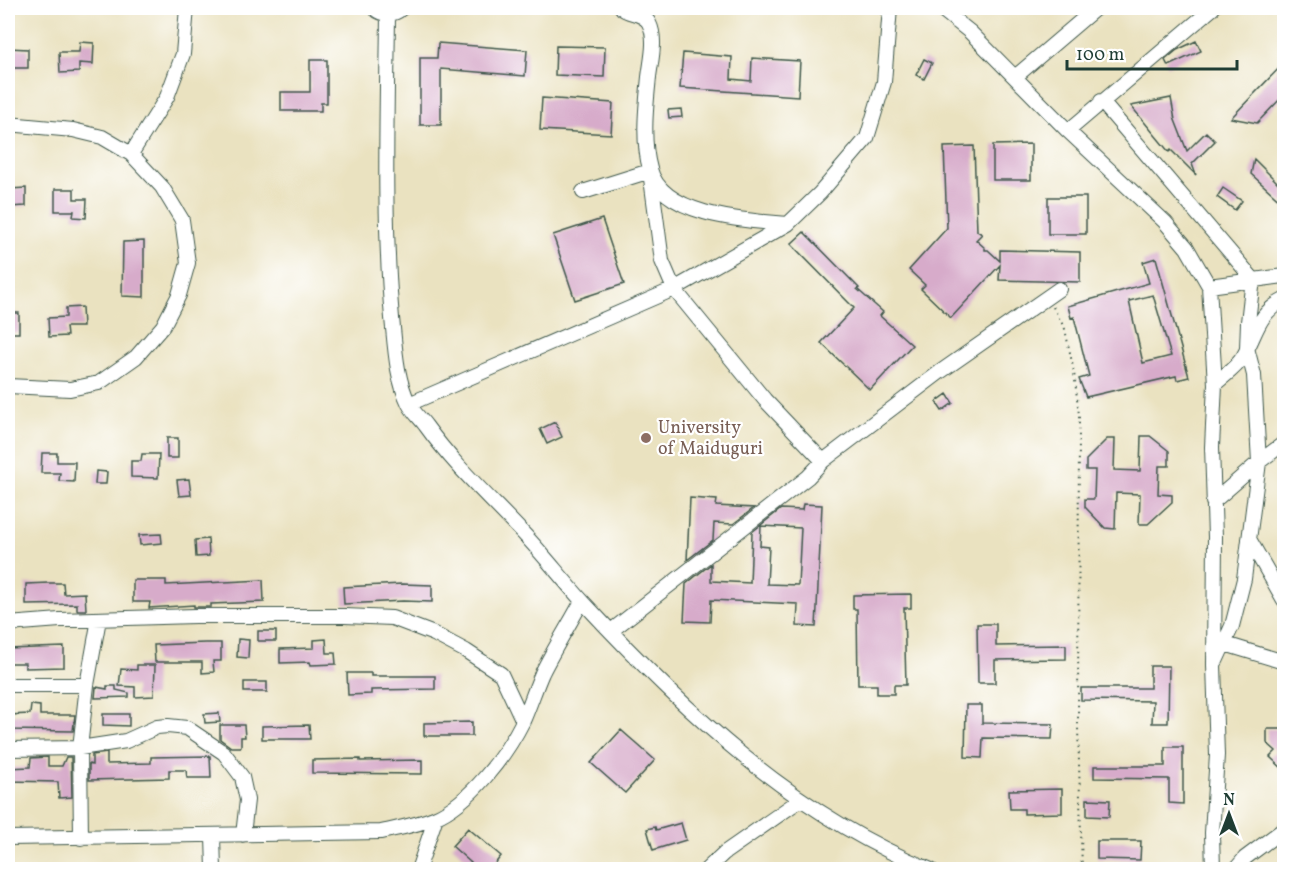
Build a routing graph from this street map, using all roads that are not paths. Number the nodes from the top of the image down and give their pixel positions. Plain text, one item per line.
1 (187, 8) edge
2 (374, 8) edge
3 (402, 8) edge
4 (622, 8) edge
5 (890, 8) edge
6 (939, 8) edge
7 (1096, 8) edge
8 (1213, 8) edge
9 (388, 14) junction
10 (1015, 77) junction
11 (1101, 101) junction
12 (8, 124) edge
13 (1068, 131) junction
14 (131, 154) junction
15 (650, 171) junction
16 (583, 192) dead end
17 (788, 224) junction
18 (1284, 276) edge
19 (1253, 279) junction
20 (1209, 286) junction
21 (674, 289) junction
22 (1053, 293) road end
23 (1284, 300) edge
24 (1247, 348) junction
25 (1215, 384) junction
26 (8, 386) edge
27 (409, 404) junction
28 (1284, 442) edge
29 (824, 461) junction
30 (1259, 462) junction
31 (1213, 502) junction
32 (1250, 539) junction
33 (1284, 600) edge
34 (582, 601) junction
35 (99, 618) junction
36 (8, 624) edge
37 (611, 631) junction
38 (1225, 644) junction
39 (1284, 662) edge
40 (1214, 665) junction
41 (8, 685) edge
42 (87, 685) junction
43 (523, 721) junction
44 (8, 748) edge
45 (80, 748) junction
46 (800, 800) junction
47 (436, 817) junction
48 (1284, 829) edge
49 (243, 835) junction
50 (213, 836) junction
51 (8, 838) edge
52 (81, 838) junction
53 (214, 870) edge
54 (418, 870) edge
55 (706, 870) edge
56 (931, 870) edge
57 (1213, 870) edge
58 (1235, 870) edge

1 - 14 street
2 - 9 street
3 - 9 street
4 - 15 street
5 - 17 street
6 - 10 street
7 - 10 street
8 - 11 street
9 - 27 street
10 - 13 street
11 - 13 street
11 - 19 street
12 - 14 street
13 - 20 street
14 - 26 street
15 - 16 street
15 - 17 street
15 - 21 street
17 - 21 street
18 - 19 street
19 - 20 street
19 - 24 street
20 - 25 street
21 - 27 street
21 - 29 street
22 - 29 street
23 - 24 street
24 - 25 street
24 - 30 street
25 - 31 street
27 - 34 street
28 - 30 street
29 - 37 street
30 - 31 street
30 - 32 street
31 - 40 street
32 - 33 street
32 - 38 street
34 - 37 street
34 - 43 street
35 - 36 street
35 - 42 street
35 - 43 street
37 - 46 street
38 - 39 street
38 - 40 street
40 - 57 street
41 - 42 street
42 - 45 street
43 - 47 street
44 - 45 street
45 - 49 street
45 - 52 street
46 - 55 street
46 - 56 street
47 - 49 street
47 - 54 street
48 - 58 street
49 - 50 street
50 - 52 street
50 - 53 street
51 - 52 street

